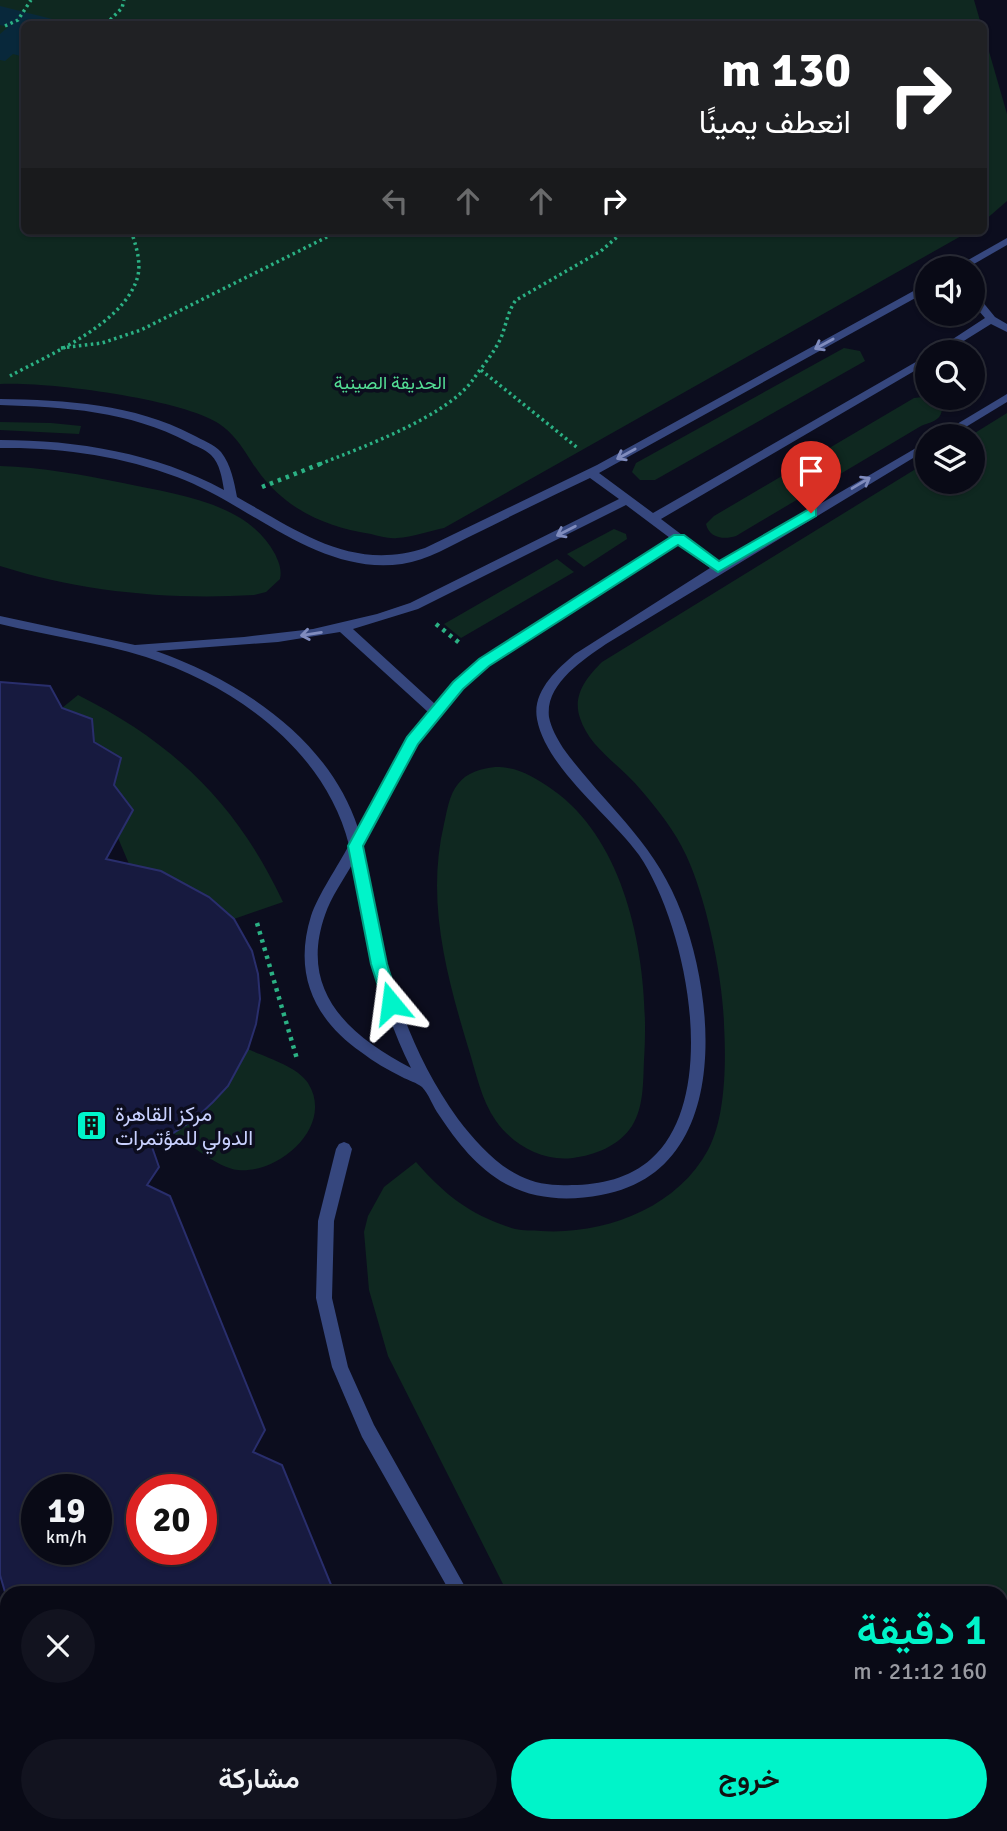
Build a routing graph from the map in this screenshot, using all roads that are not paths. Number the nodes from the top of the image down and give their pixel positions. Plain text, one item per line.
1 (1007, 241) edge
2 (981, 256) edge
3 (915, 293) edge
4 (985, 312) edge
5 (991, 319) junction
6 (1007, 329) edge
7 (957, 340) edge
8 (915, 366) edge
9 (1007, 397) edge
10 (0, 402) edge
11 (962, 424) edge
12 (0, 444) edge
13 (915, 452) edge
14 (596, 470) junction
15 (232, 499) junction
16 (627, 500) junction
17 (652, 519) junction
18 (679, 538) junction
19 (718, 568) junction
20 (0, 620) edge
21 (344, 628) junction
22 (129, 648) junction
23 (435, 711) junction
24 (355, 846) junction
25 (425, 1082) junction
26 (344, 1149) dead end
27 (457, 1586) edge

1 - 2 lane
3 -> 14 lane
4 - 5 lane
5 - 6 lane
5 - 7 lane
8 - 17 lane
9 - 11 lane
10 - 15 lane
12 - 15 lane
19 -> 13 lane
14 - 15 lane
14 - 16 lane
16 - 17 lane
16 -> 21 lane
17 - 18 lane
18 - 19 lane
18 - 23 lane
19 - 25 lane
20 - 22 lane
21 -> 22 lane
21 - 23 lane
22 - 24 lane
23 - 24 lane
24 - 25 lane
24 - 25 lane
26 - 27 lane

